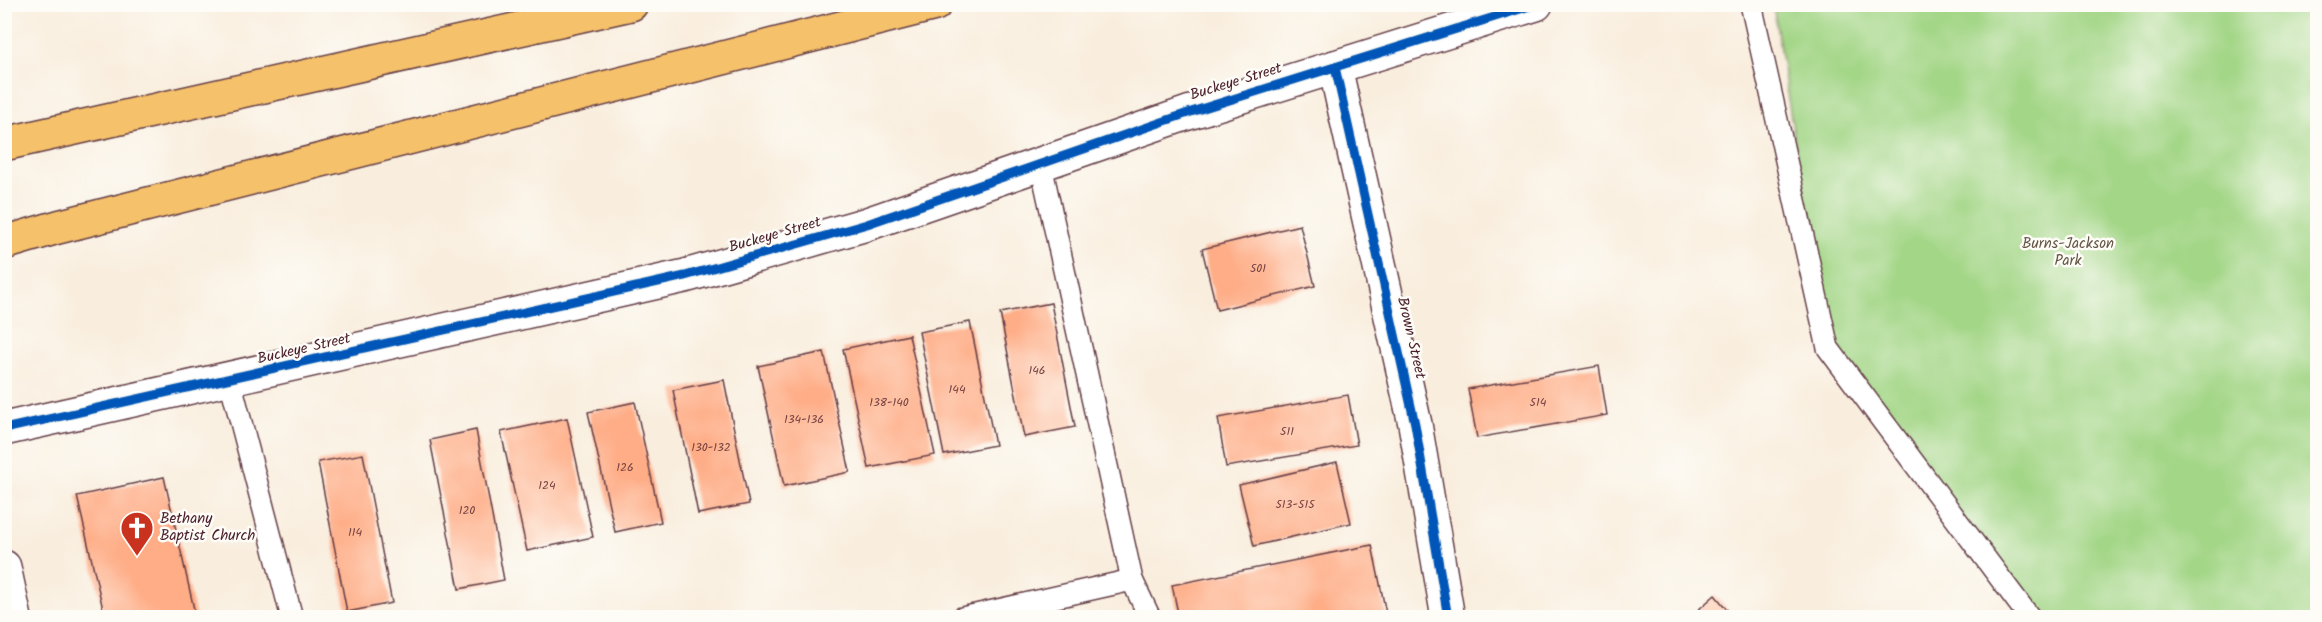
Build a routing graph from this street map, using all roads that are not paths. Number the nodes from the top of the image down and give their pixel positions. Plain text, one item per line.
1 (631, 4) edge
2 (935, 4) edge
3 (1536, 4) edge
4 (1751, 4) edge
5 (1335, 67) junction
6 (4, 144) edge
7 (1041, 165) junction
8 (4, 243) edge
9 (230, 381) junction
10 (4, 429) edge
11 (4, 567) edge
12 (1132, 579) junction
13 (15, 618) edge
14 (292, 618) edge
15 (962, 618) edge
16 (1150, 618) edge
17 (1448, 618) edge
18 (2030, 618) edge

1 - 6 highway
2 - 8 highway
3 - 5 street, Buckeye Street
4 - 18 lane
5 - 7 street, Buckeye Street
5 - 17 street, Brown Street
7 - 9 street, Buckeye Street
7 - 12 lane
9 - 10 street, Buckeye Street
9 - 14 lane
11 - 13 street
12 - 15 lane
12 - 16 lane

